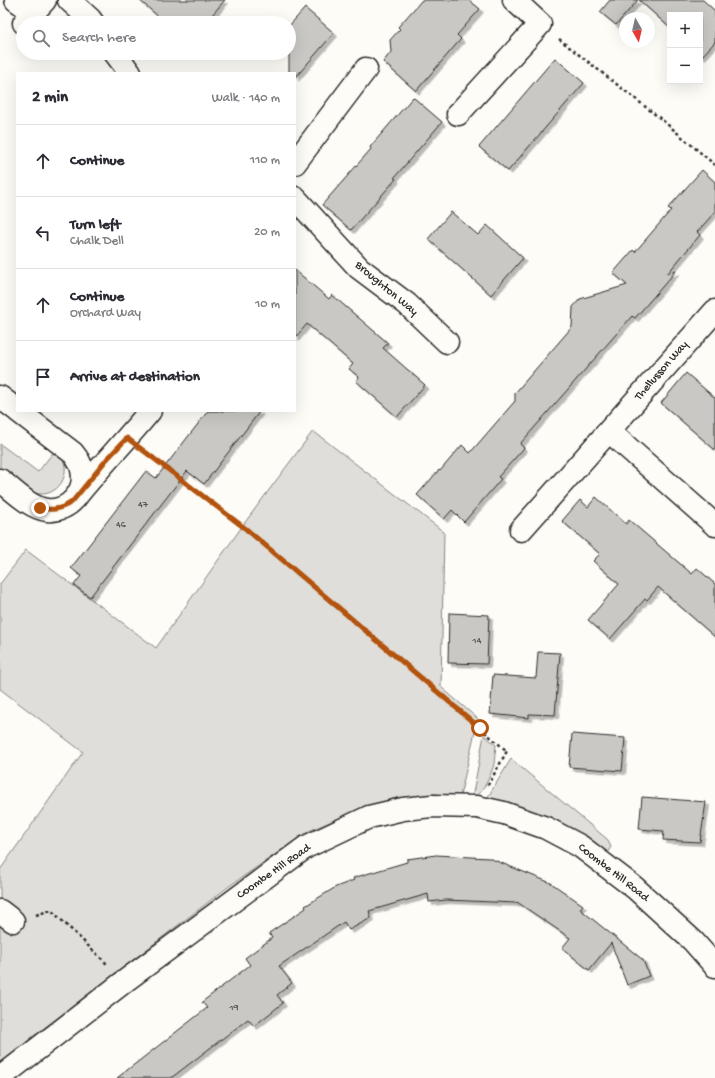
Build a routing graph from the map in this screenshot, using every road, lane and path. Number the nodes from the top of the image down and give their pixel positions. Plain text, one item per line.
1 (69, 0) edge
2 (514, 0) edge
3 (87, 16) edge
4 (540, 24) junction
5 (120, 60) edge
6 (366, 69) dead end
7 (129, 72) edge
8 (458, 114) dead end
9 (296, 161) edge
10 (715, 165) edge
11 (296, 174) edge
12 (296, 195) edge
13 (296, 198) edge
14 (715, 311) edge
15 (447, 342) dead end
16 (0, 397) edge
17 (16, 409) edge
18 (19, 412) edge
19 (149, 412) edge
20 (609, 431) junction
21 (127, 438) junction
22 (0, 480) edge
23 (78, 495) junction
24 (715, 525) edge
25 (521, 530) dead end
26 (477, 806) junction
27 (7, 916) edge
28 (715, 966) edge
29 (125, 981) junction
30 (0, 1078) edge

1 - 3 street
2 - 4 street
4 - 8 street
4 - 10 path
5 - 7 street
6 - 9 street
11 - 12 street, Broughton Way
13 - 15 street, Broughton Way
14 - 20 street, Thellusson Way
16 - 17 street
18 - 23 street
19 - 21 street
20 - 24 street
20 - 25 street, Thellusson Way
21 - 23 street
21 - 26 path
22 - 23 street
26 - 28 street, Coombe Hill Road
26 - 29 street, Coombe Hill Road
27 - 29 path
29 - 30 street, Coombe Hill Road

